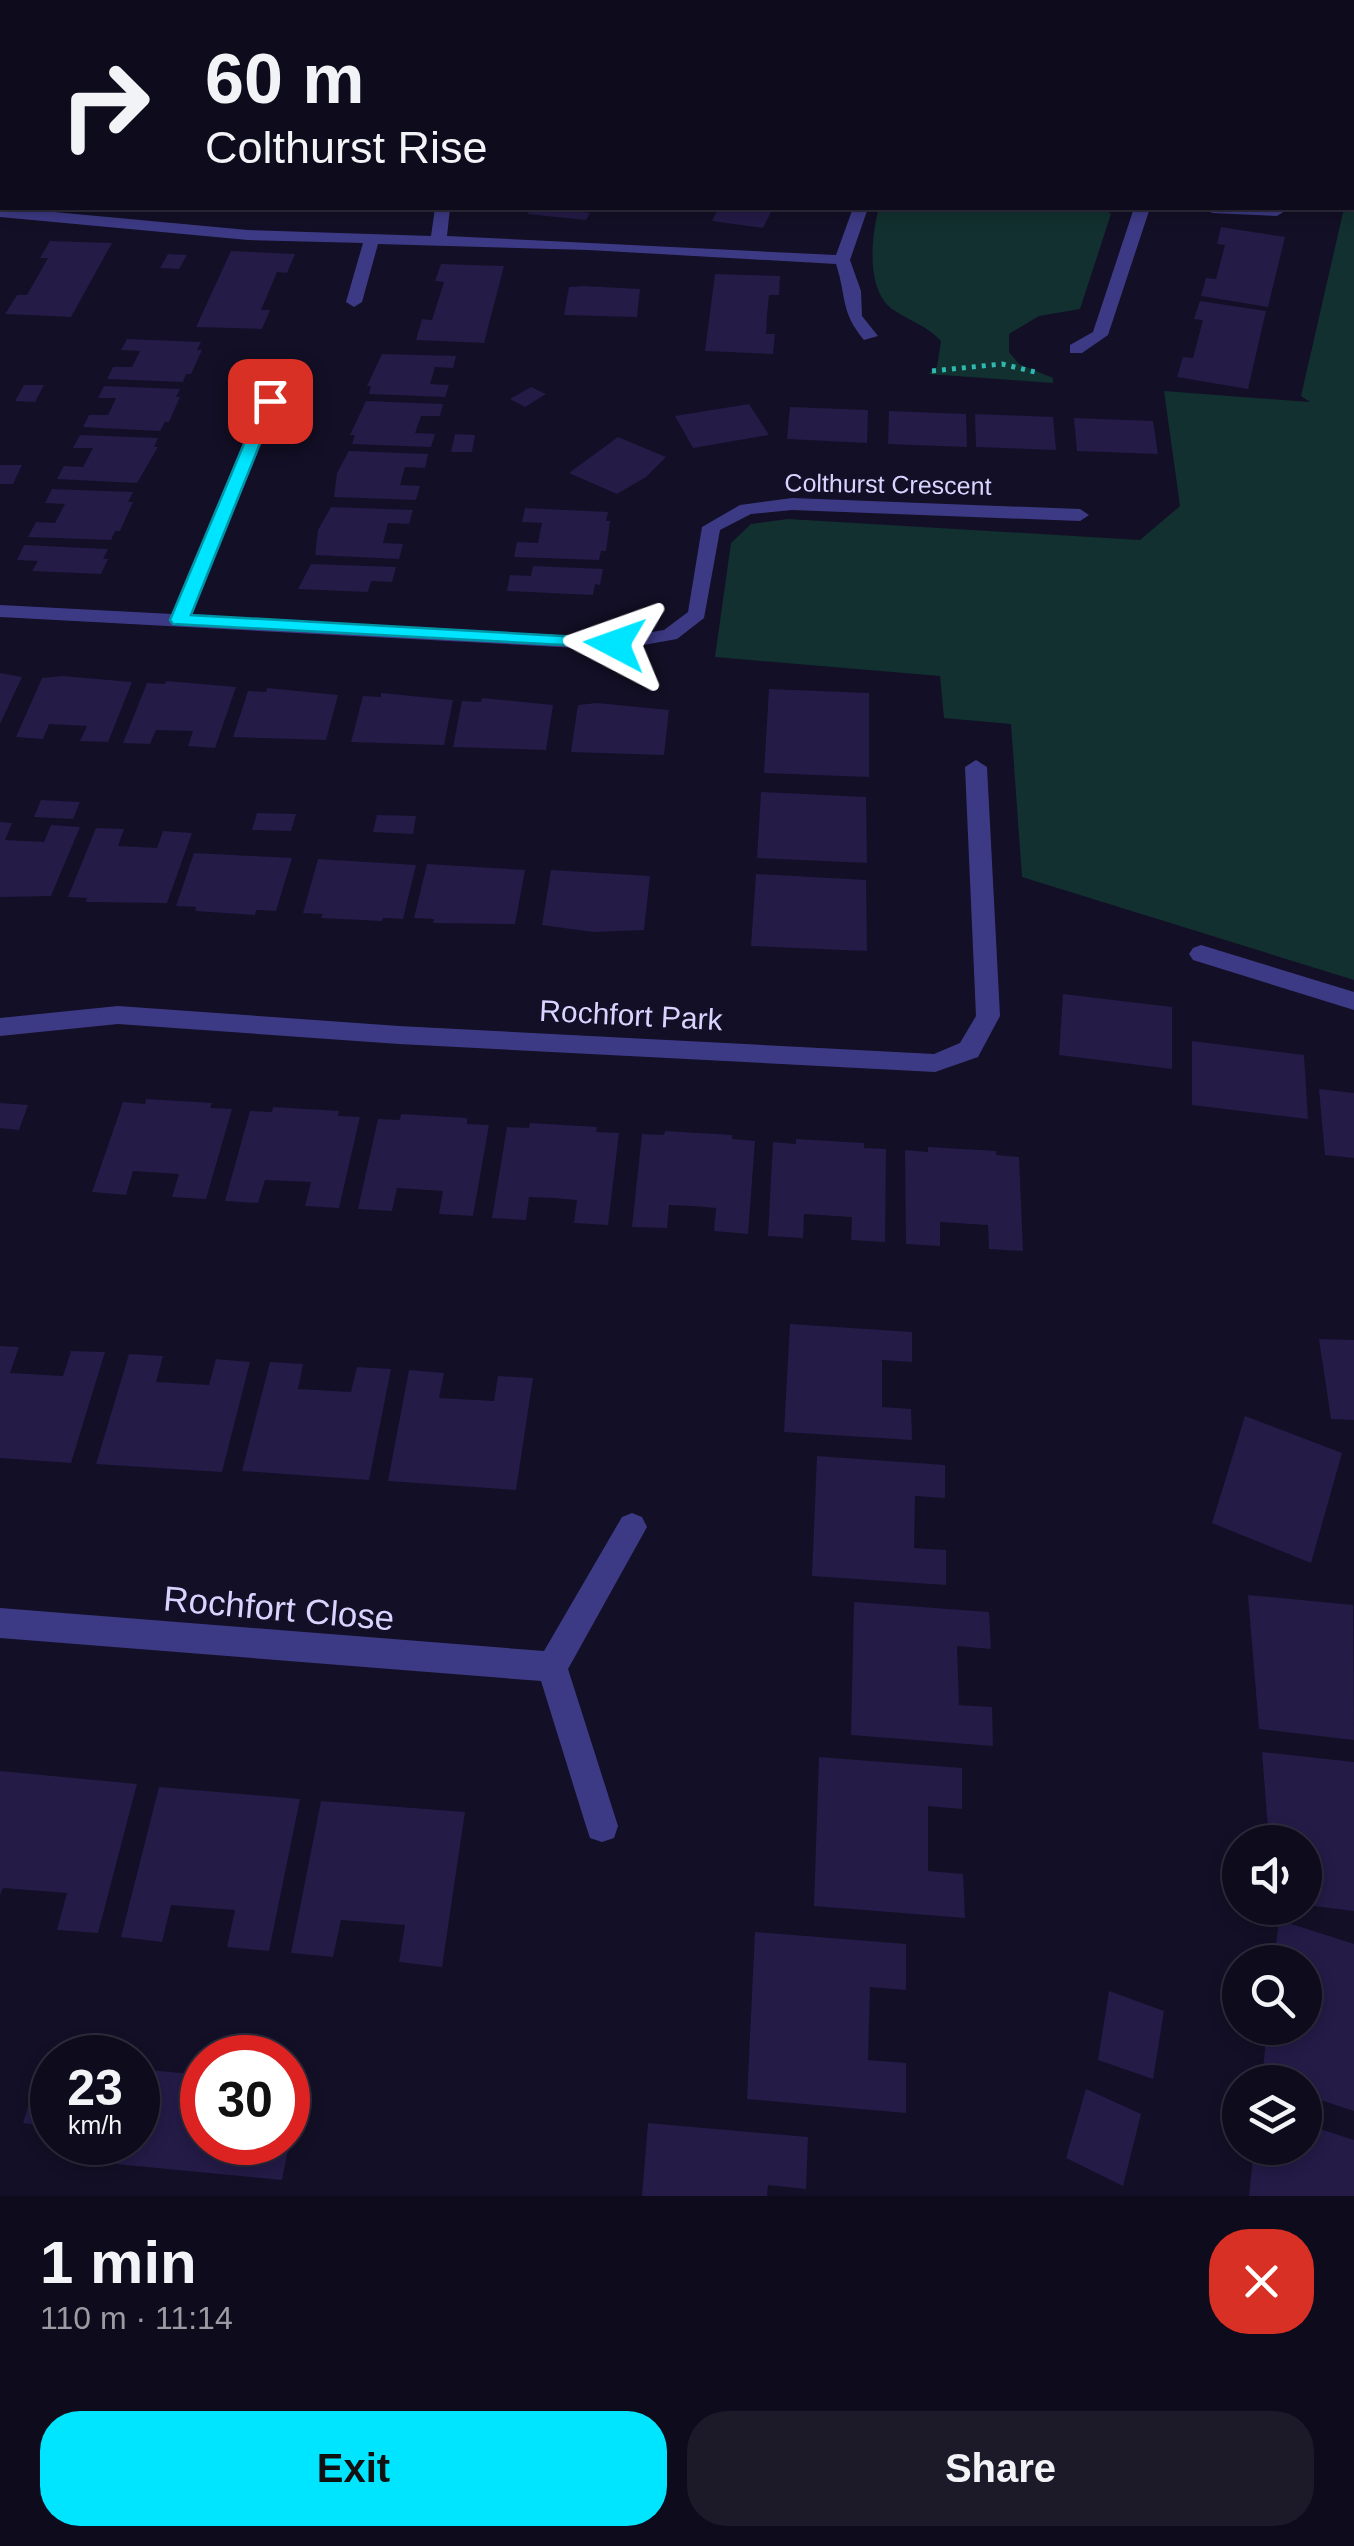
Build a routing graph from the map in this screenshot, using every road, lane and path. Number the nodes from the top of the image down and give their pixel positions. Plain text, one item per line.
1 (30, 210) edge
2 (444, 210) edge
3 (860, 210) edge
4 (1141, 210) edge
5 (1255, 210) edge
6 (1277, 211) dead end
7 (0, 212) edge
8 (372, 241) junction
9 (438, 243) junction
10 (842, 260) junction
11 (354, 302) dead end
12 (870, 336) dead end
13 (1076, 349) dead end
14 (932, 371) dead end
15 (1035, 372) dead end
16 (270, 401) dead end
17 (1080, 516) dead end
18 (0, 610) edge
19 (180, 620) junction
20 (976, 767) dead end
21 (1201, 954) dead end
22 (1354, 1001) edge
23 (0, 1026) edge
24 (632, 1526) dead end
25 (0, 1623) edge
26 (552, 1667) junction
27 (602, 1826) dead end

1 - 7 street
1 - 8 street
2 - 9 street
3 - 10 street
4 - 13 street
5 - 6 street
8 - 9 street
8 - 11 street
9 - 10 street
10 - 12 street
14 - 15 path
16 - 19 street
17 - 19 street, Colthurst Crescent
18 - 19 street, Colthurst Crescent
20 - 23 street, Rochfort Park
21 - 22 street
24 - 26 street
25 - 26 street, Rochfort Close
26 - 27 street

